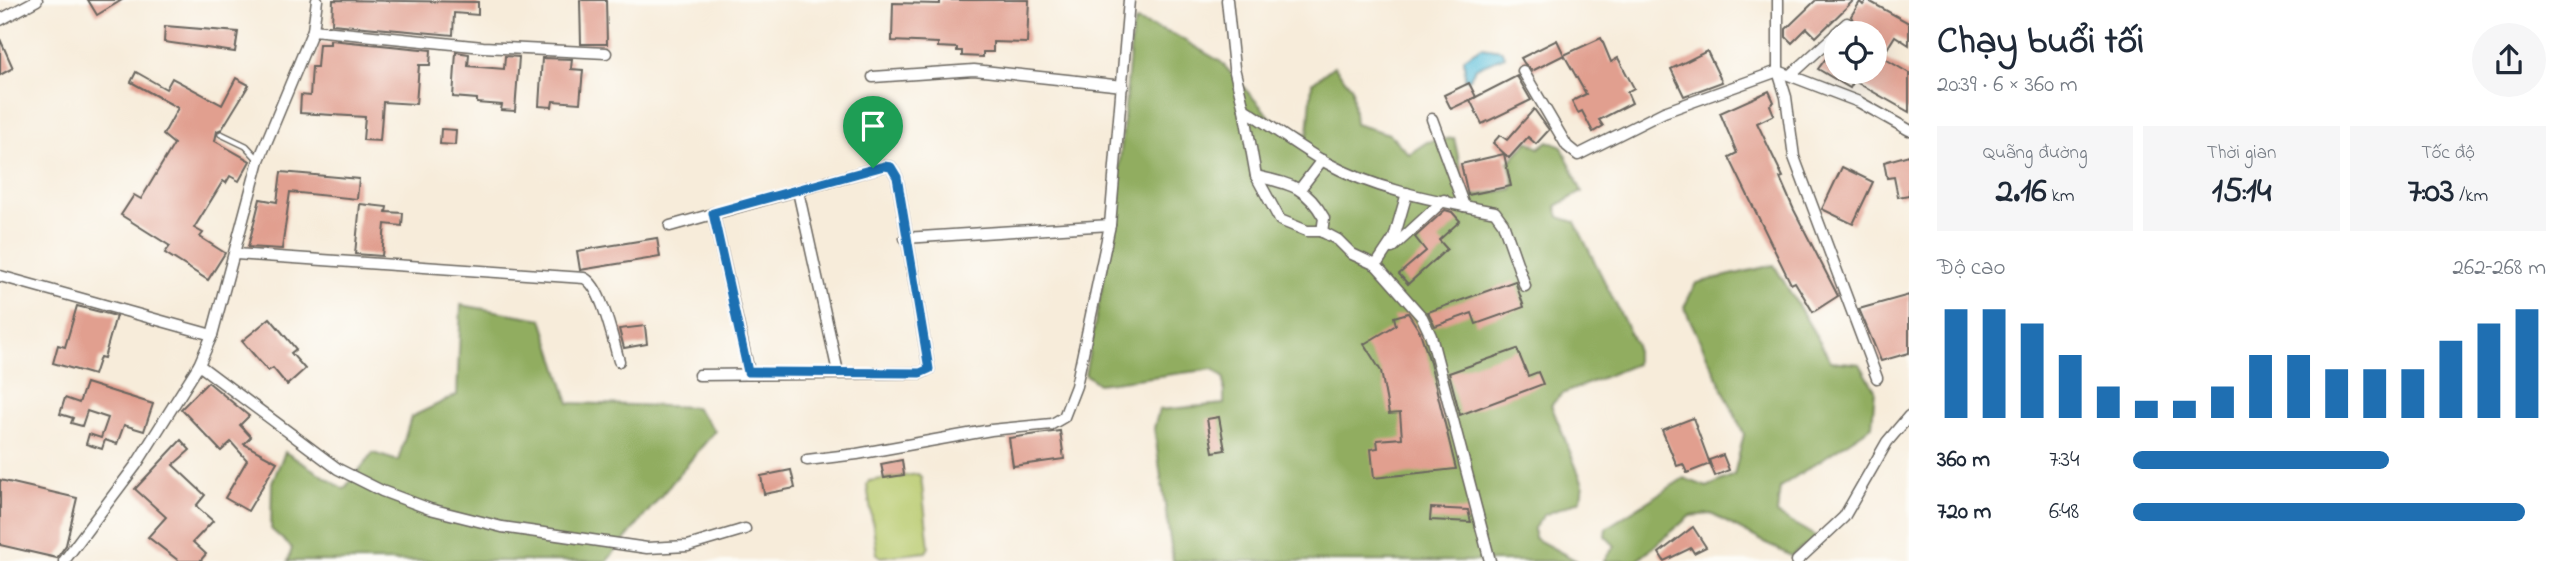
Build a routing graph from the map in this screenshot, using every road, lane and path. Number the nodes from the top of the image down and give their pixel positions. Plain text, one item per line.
1 (37, 0) edge
2 (317, 0) edge
3 (1129, 0) edge
4 (1227, 0) edge
5 (1778, 0) edge
6 (0, 20) edge
7 (313, 30) junction
8 (1824, 45) edge
9 (607, 53) dead end
10 (1523, 71) dead end
11 (1778, 71) junction
12 (1791, 75) junction
13 (873, 77) dead end
14 (1123, 86) junction
15 (1244, 109) junction
16 (1433, 119) dead end
17 (1909, 130) edge
18 (221, 134) dead end
19 (259, 160) junction
20 (1322, 160) junction
21 (1256, 176) junction
22 (1300, 189) junction
23 (798, 191) junction
24 (1406, 193) junction
25 (1444, 200) junction
26 (1464, 206) junction
27 (713, 213) junction
28 (1110, 225) junction
29 (670, 226) dead end
30 (1322, 232) junction
31 (905, 238) junction
32 (1386, 253) junction
33 (236, 254) junction
34 (1376, 265) junction
35 (0, 276) edge
36 (1525, 286) dead end
37 (212, 335) junction
38 (619, 361) dead end
39 (199, 365) junction
40 (748, 372) junction
41 (838, 372) junction
42 (699, 375) dead end
43 (1877, 378) dead end
44 (1909, 416) edge
45 (807, 460) dead end
46 (745, 529) dead end
47 (64, 561) edge
48 (1490, 561) edge
49 (1797, 561) edge

1 - 6 street
2 - 7 street
3 - 14 street
4 - 15 street
5 - 11 street
7 - 9 street
7 - 19 street
8 - 12 street
10 - 11 street
11 - 12 street
11 - 43 street
12 - 17 street
13 - 14 street
14 - 28 street
15 - 20 street
15 - 21 street
16 - 26 street
18 - 19 lane
19 - 33 street
20 - 22 street
20 - 24 street
21 - 22 street
21 - 30 street
22 - 30 street
23 - 27 street
23 - 31 street
23 - 41 street
24 - 25 street
24 - 32 street
25 - 26 street
25 - 32 street
26 - 36 street
27 - 29 street
27 - 40 street
28 - 31 street
28 - 45 street
30 - 34 street
31 - 41 street
32 - 34 street
33 - 37 street
33 - 38 street
34 - 48 street
35 - 37 street
37 - 39 street
39 - 46 street
39 - 47 street
40 - 41 street
40 - 42 street
44 - 49 street

